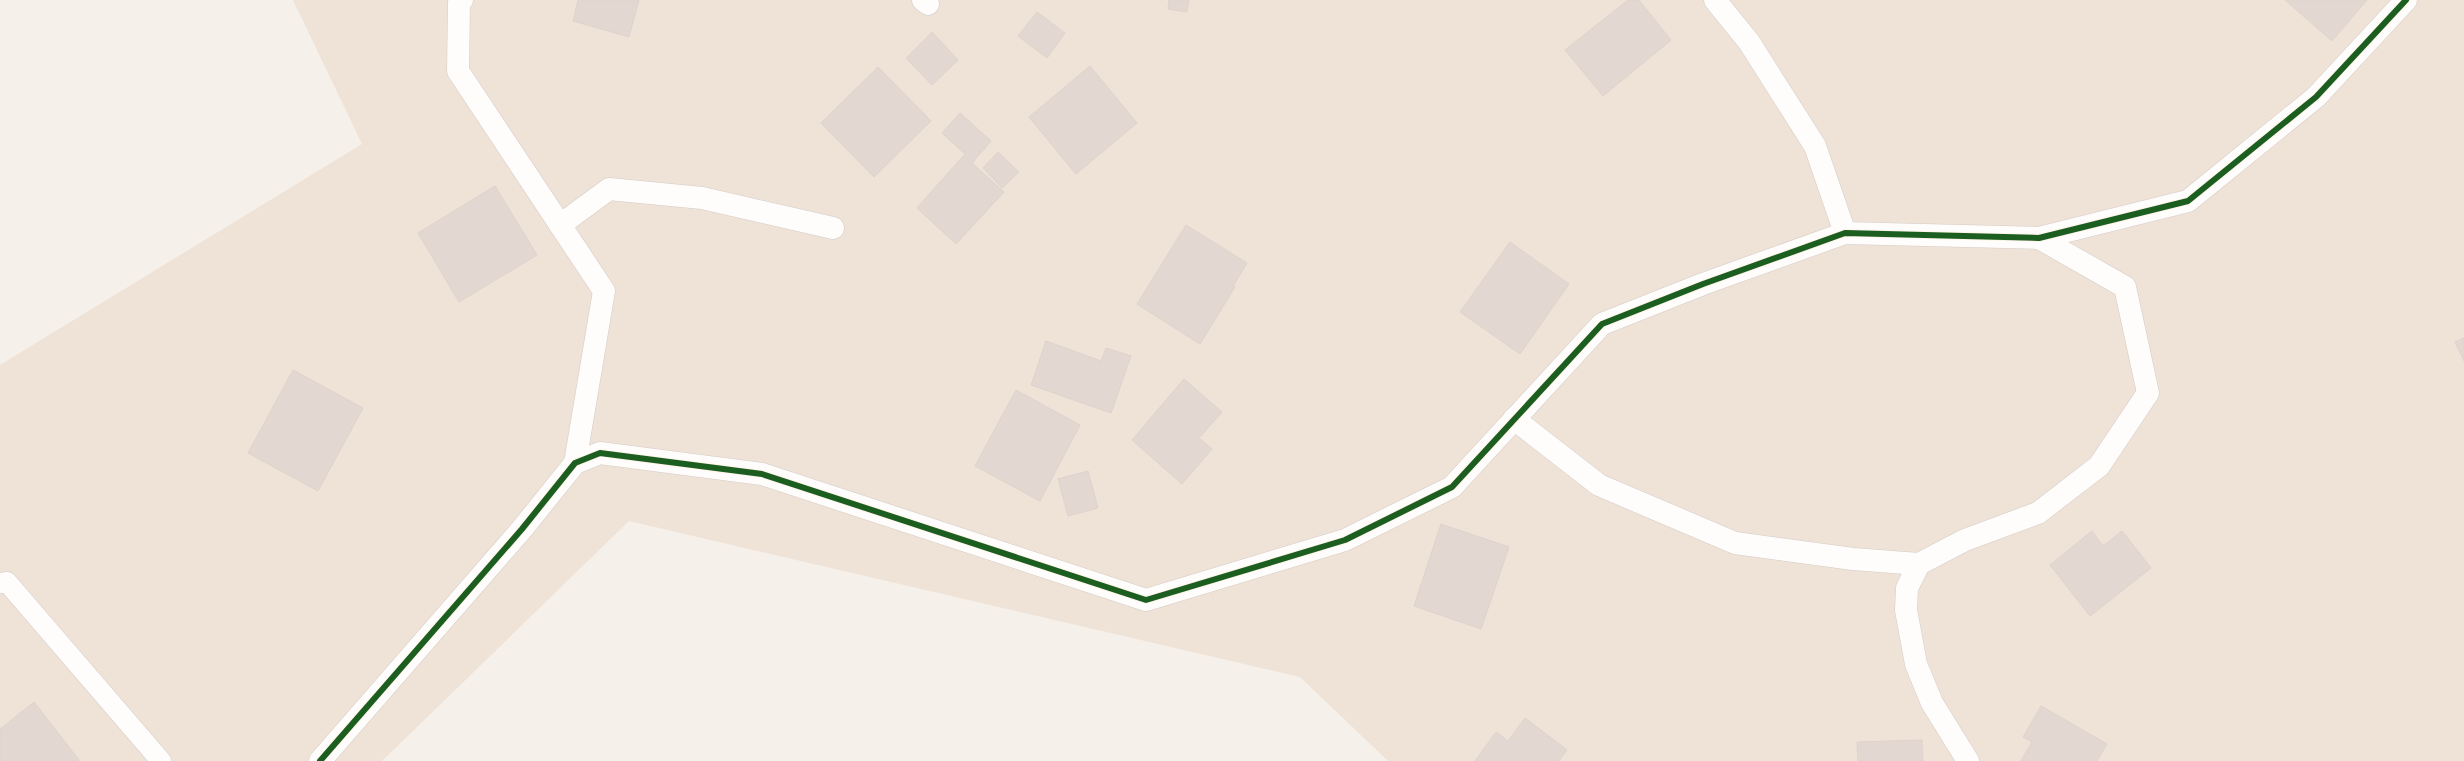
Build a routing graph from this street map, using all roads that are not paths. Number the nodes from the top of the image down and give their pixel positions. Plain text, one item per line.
1 (462, 0) edge
2 (1715, 0) edge
3 (2406, 0) edge
4 (560, 225) junction
5 (833, 228) dead end
6 (1845, 233) junction
7 (2039, 238) junction
8 (1514, 419) junction
9 (575, 463) junction
10 (1919, 564) junction
11 (0, 584) edge
12 (161, 761) edge
13 (320, 761) edge
14 (1968, 761) edge

1 - 4 street
2 - 6 street
3 - 7 street
4 - 5 street
4 - 9 street
6 - 7 street
6 - 8 street
7 - 10 street
8 - 9 street
8 - 10 street
9 - 13 street
10 - 14 street
11 - 12 lane

